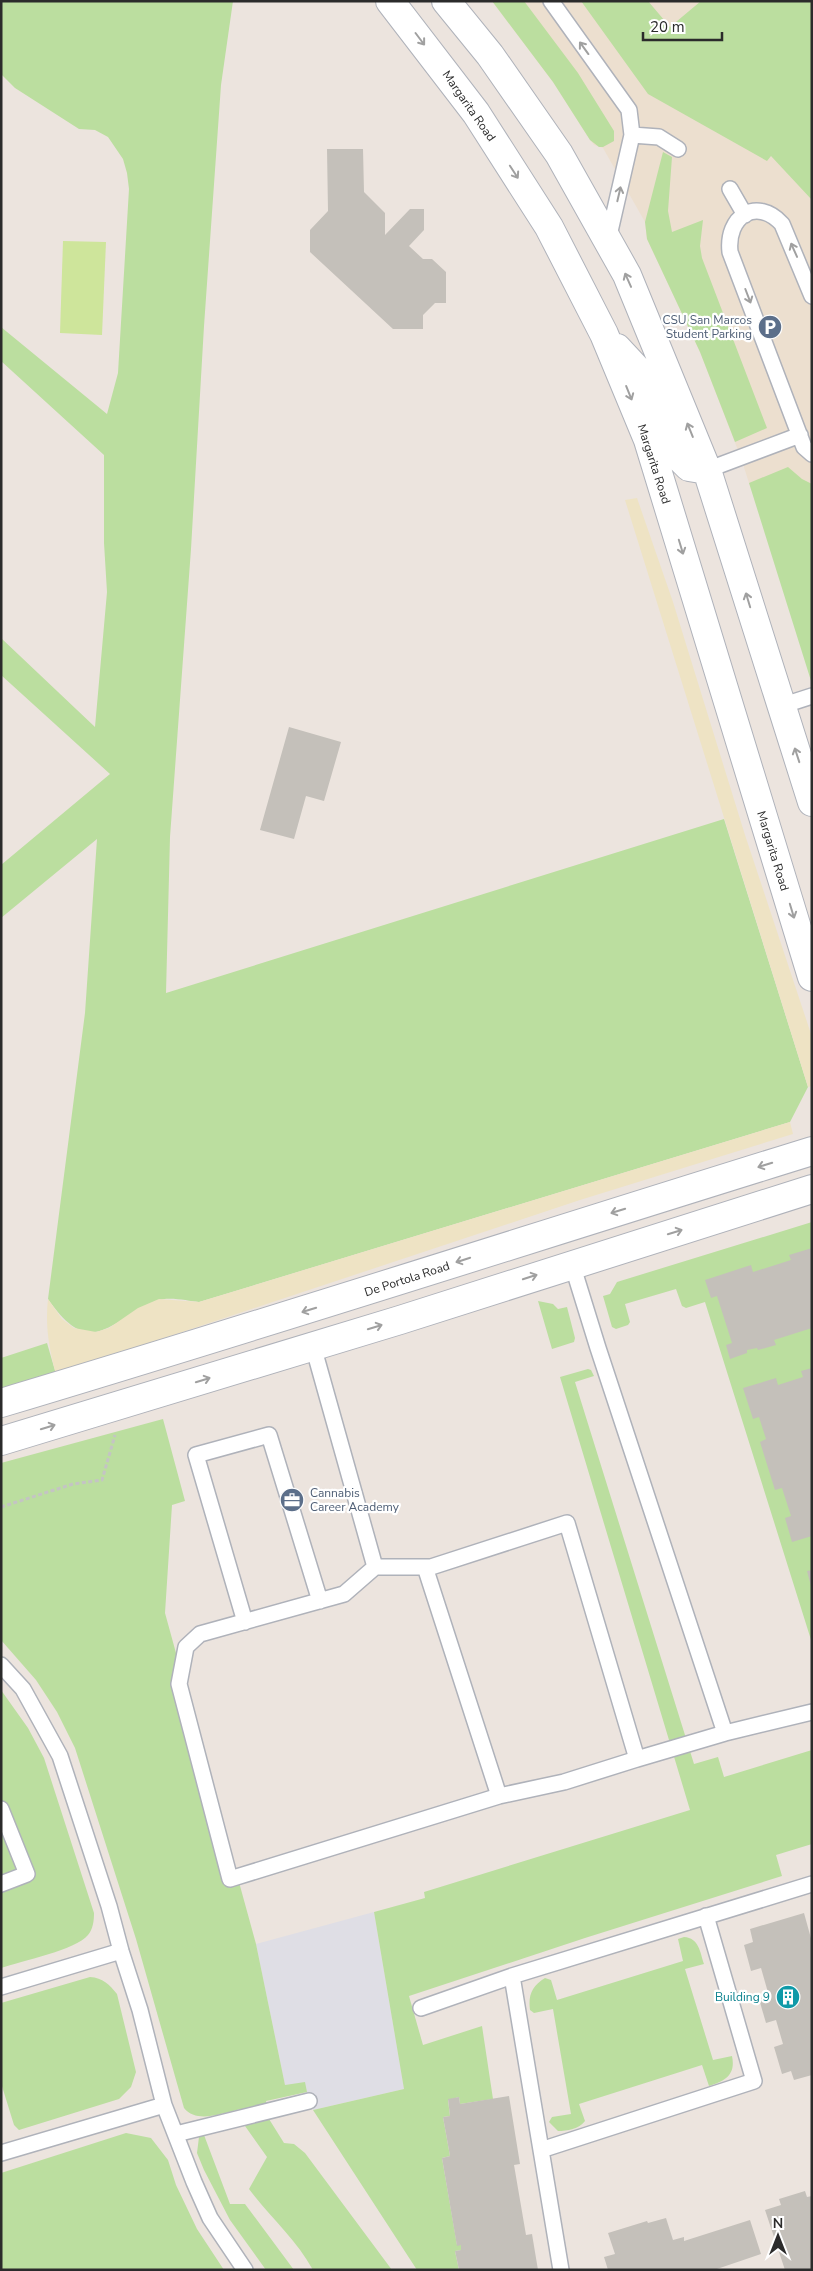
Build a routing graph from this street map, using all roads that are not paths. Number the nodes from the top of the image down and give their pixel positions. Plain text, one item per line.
1 (390, 1) edge
2 (446, 1) edge
3 (550, 1) edge
4 (632, 135) junction
5 (678, 149) dead end
6 (730, 189) dead end
7 (745, 215) junction
8 (608, 242) junction
9 (812, 296) edge
10 (604, 334) junction
11 (800, 435) junction
12 (812, 454) edge
13 (707, 470) junction
14 (812, 696) edge
15 (781, 706) junction
16 (812, 802) edge
17 (812, 977) edge
18 (812, 1151) edge
19 (812, 1189) edge
20 (572, 1264) junction
21 (196, 1344) junction
22 (313, 1346) junction
23 (1, 1403) edge
24 (1, 1418) edge
25 (1, 1442) edge
26 (375, 1567) junction
27 (425, 1567) junction
28 (320, 1601) junction
29 (245, 1622) junction
30 (1, 1665) edge
31 (812, 1712) edge
32 (725, 1733) junction
33 (638, 1759) junction
34 (499, 1796) junction
35 (1, 1809) edge
36 (1, 1884) edge
37 (812, 1884) edge
38 (706, 1916) junction
39 (121, 1951) junction
40 (512, 1976) junction
41 (1, 1988) edge
42 (421, 2008) dead end
43 (309, 2102) dead end
44 (164, 2105) junction
45 (176, 2134) junction
46 (540, 2150) junction
47 (1, 2153) edge
48 (245, 2270) edge
49 (561, 2270) edge

1 -> 10 main road, Margarita Road
2 - 8 main road
4 -> 3 lane
4 - 5 lane
8 -> 4 lane
6 - 7 lane
9 -> 7 lane
7 -> 11 lane
13 -> 8 main road
10 - 13 main road
10 -> 17 main road, Margarita Road
11 - 12 lane
11 - 13 lane
15 -> 13 main road
14 - 15 lane
16 -> 15 main road
18 -> 21 main road, De Portola Road
20 -> 19 main road
22 -> 20 main road
20 - 32 lane
21 - 23 main road, De Portola Road
21 - 24 main road
25 -> 22 main road
22 - 26 lane
26 - 27 lane
26 - 28 lane
27 - 33 lane
27 - 34 lane
28 - 29 lane
28 - 29 lane
29 - 34 lane
30 - 39 lane
31 - 32 lane
32 - 33 lane
33 - 34 lane
35 - 36 lane
37 - 38 lane
38 - 40 lane
38 - 46 lane
39 - 41 lane
39 - 44 lane
40 - 42 lane
40 - 46 lane
43 - 45 lane
44 - 45 lane
44 - 47 lane
45 - 48 lane
46 - 49 lane

